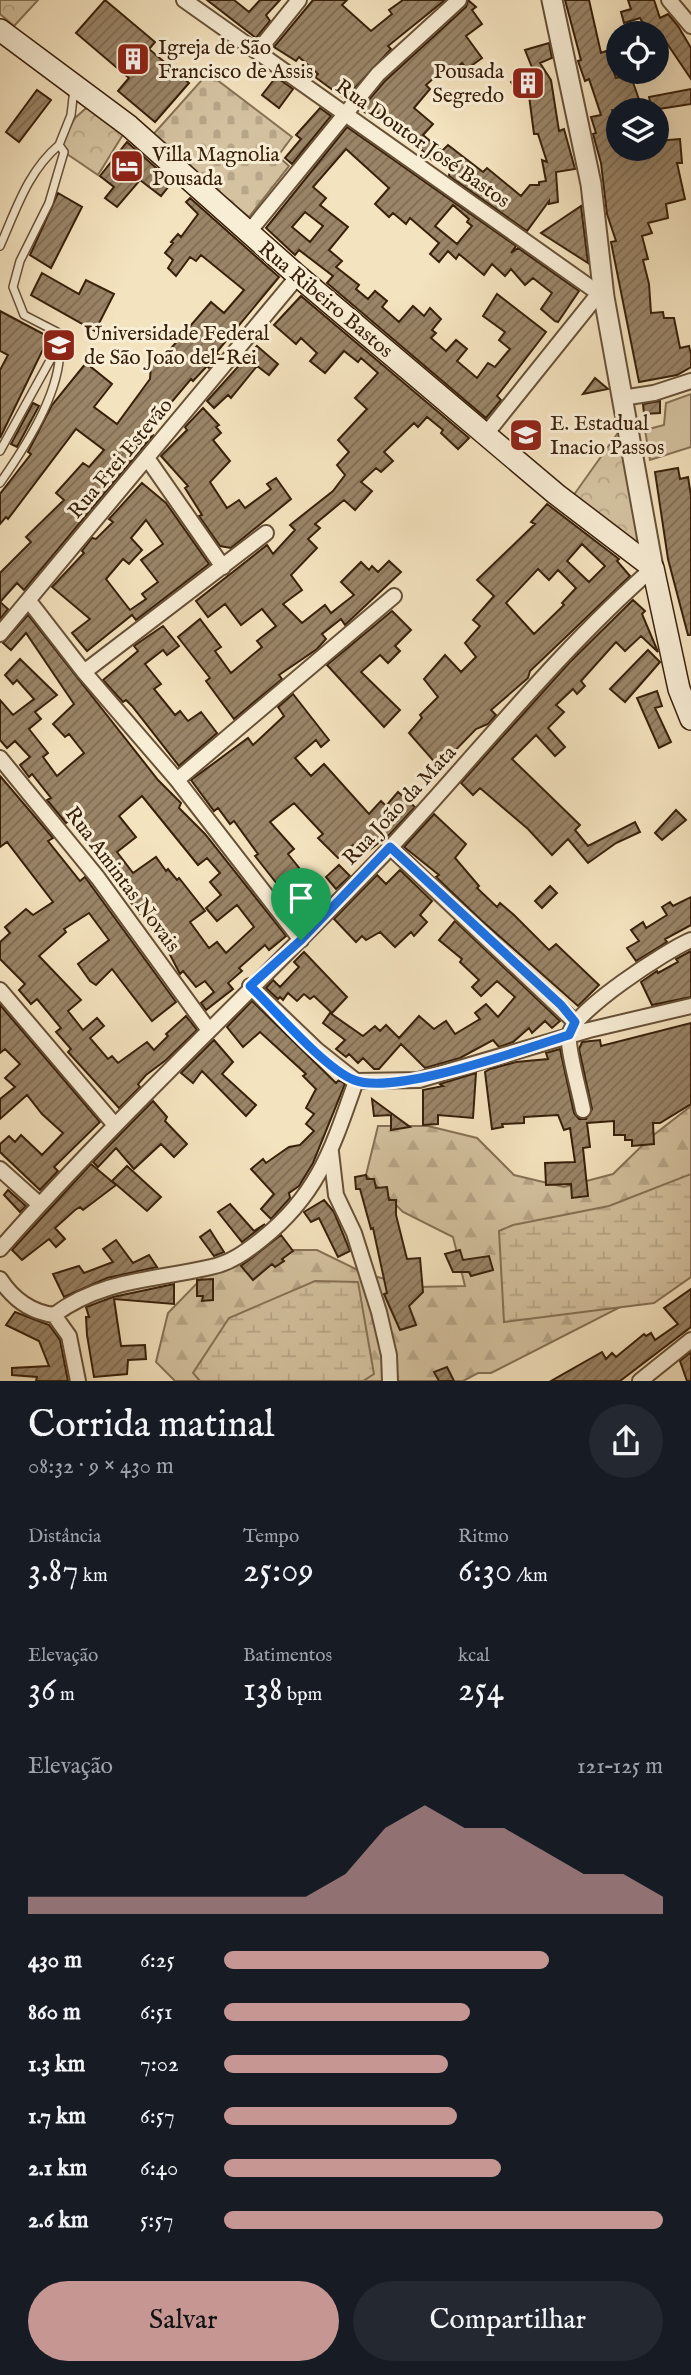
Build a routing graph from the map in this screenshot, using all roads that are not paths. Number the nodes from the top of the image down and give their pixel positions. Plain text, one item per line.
1 (184, 0) edge
2 (299, 0) edge
3 (459, 0) edge
4 (552, 0) edge
5 (669, 0) edge
6 (691, 26) edge
7 (0, 30) edge
8 (258, 51) junction
9 (81, 90) junction
10 (344, 114) junction
11 (71, 115) junction
12 (59, 145) junction
13 (248, 233) junction
14 (0, 246) edge
15 (298, 276) junction
16 (602, 295) junction
17 (60, 342) junction
18 (691, 381) edge
19 (622, 398) junction
20 (486, 434) junction
21 (0, 451) edge
22 (147, 458) junction
23 (0, 483) edge
24 (266, 533) dead end
25 (223, 567) junction
26 (653, 568) junction
27 (394, 596) dead end
28 (29, 601) junction
29 (0, 634) edge
30 (84, 672) junction
31 (691, 719) edge
32 (0, 758) edge
33 (177, 780) junction
34 (390, 847) junction
35 (301, 940) junction
36 (691, 940) edge
37 (250, 986) junction
38 (0, 990) edge
39 (691, 1006) edge
40 (208, 1029) junction
41 (572, 1029) junction
42 (356, 1081) junction
43 (583, 1110) dead end
44 (114, 1124) junction
45 (331, 1152) junction
46 (0, 1169) edge
47 (310, 1192) junction
48 (336, 1195) junction
49 (39, 1205) junction
50 (0, 1249) edge
51 (0, 1279) edge
52 (54, 1315) junction
53 (691, 1340) edge
54 (78, 1381) edge
55 (390, 1381) edge
56 (640, 1381) edge

1 - 8 street, Rua Doutor José Bastos
2 - 8 street
3 - 10 street
4 - 16 street
5 - 6 street
7 - 9 main road, Rua Ribeiro Bastos
8 - 10 street, Rua Doutor José Bastos
9 - 11 lane
9 - 11 lane
9 - 13 main road, Rua Ribeiro Bastos
10 - 13 street
10 - 16 street, Rua Doutor José Bastos
11 - 12 lane
12 - 14 lane
12 - 17 lane
13 - 15 main road, Rua Ribeiro Bastos
15 - 20 main road, Rua Ribeiro Bastos
15 - 22 street, Rua Frei Estevão
16 - 19 street
16 - 20 street
17 - 21 lane
17 - 23 lane
18 - 19 street
19 - 26 street
20 - 26 main road, Rua Ribeiro Bastos
22 - 25 street
22 - 28 street, Rua Frei Estevão
24 - 25 street
25 - 30 street
26 - 31 main road
26 - 34 street, Rua João da Mata
27 - 33 street
28 - 29 street, Rua Frei Estevão
28 - 30 street
30 - 33 street
32 - 40 street, Rua Amintas Novais
33 - 35 street
34 - 35 street, Rua João da Mata
34 - 41 street
35 - 37 street, Rua João da Mata
36 - 41 street
37 - 40 street, Rua João da Mata
37 - 42 street
38 - 44 street
39 - 41 street
40 - 44 street, Rua João da Mata
41 - 42 street
41 - 43 street
42 - 45 street
44 - 49 street, Rua João da Mata
45 - 47 street
45 - 48 street
46 - 49 street
47 - 48 street
47 - 52 street
48 - 55 street
49 - 50 street, Rua João da Mata
51 - 52 street
52 - 54 street
53 - 56 street

